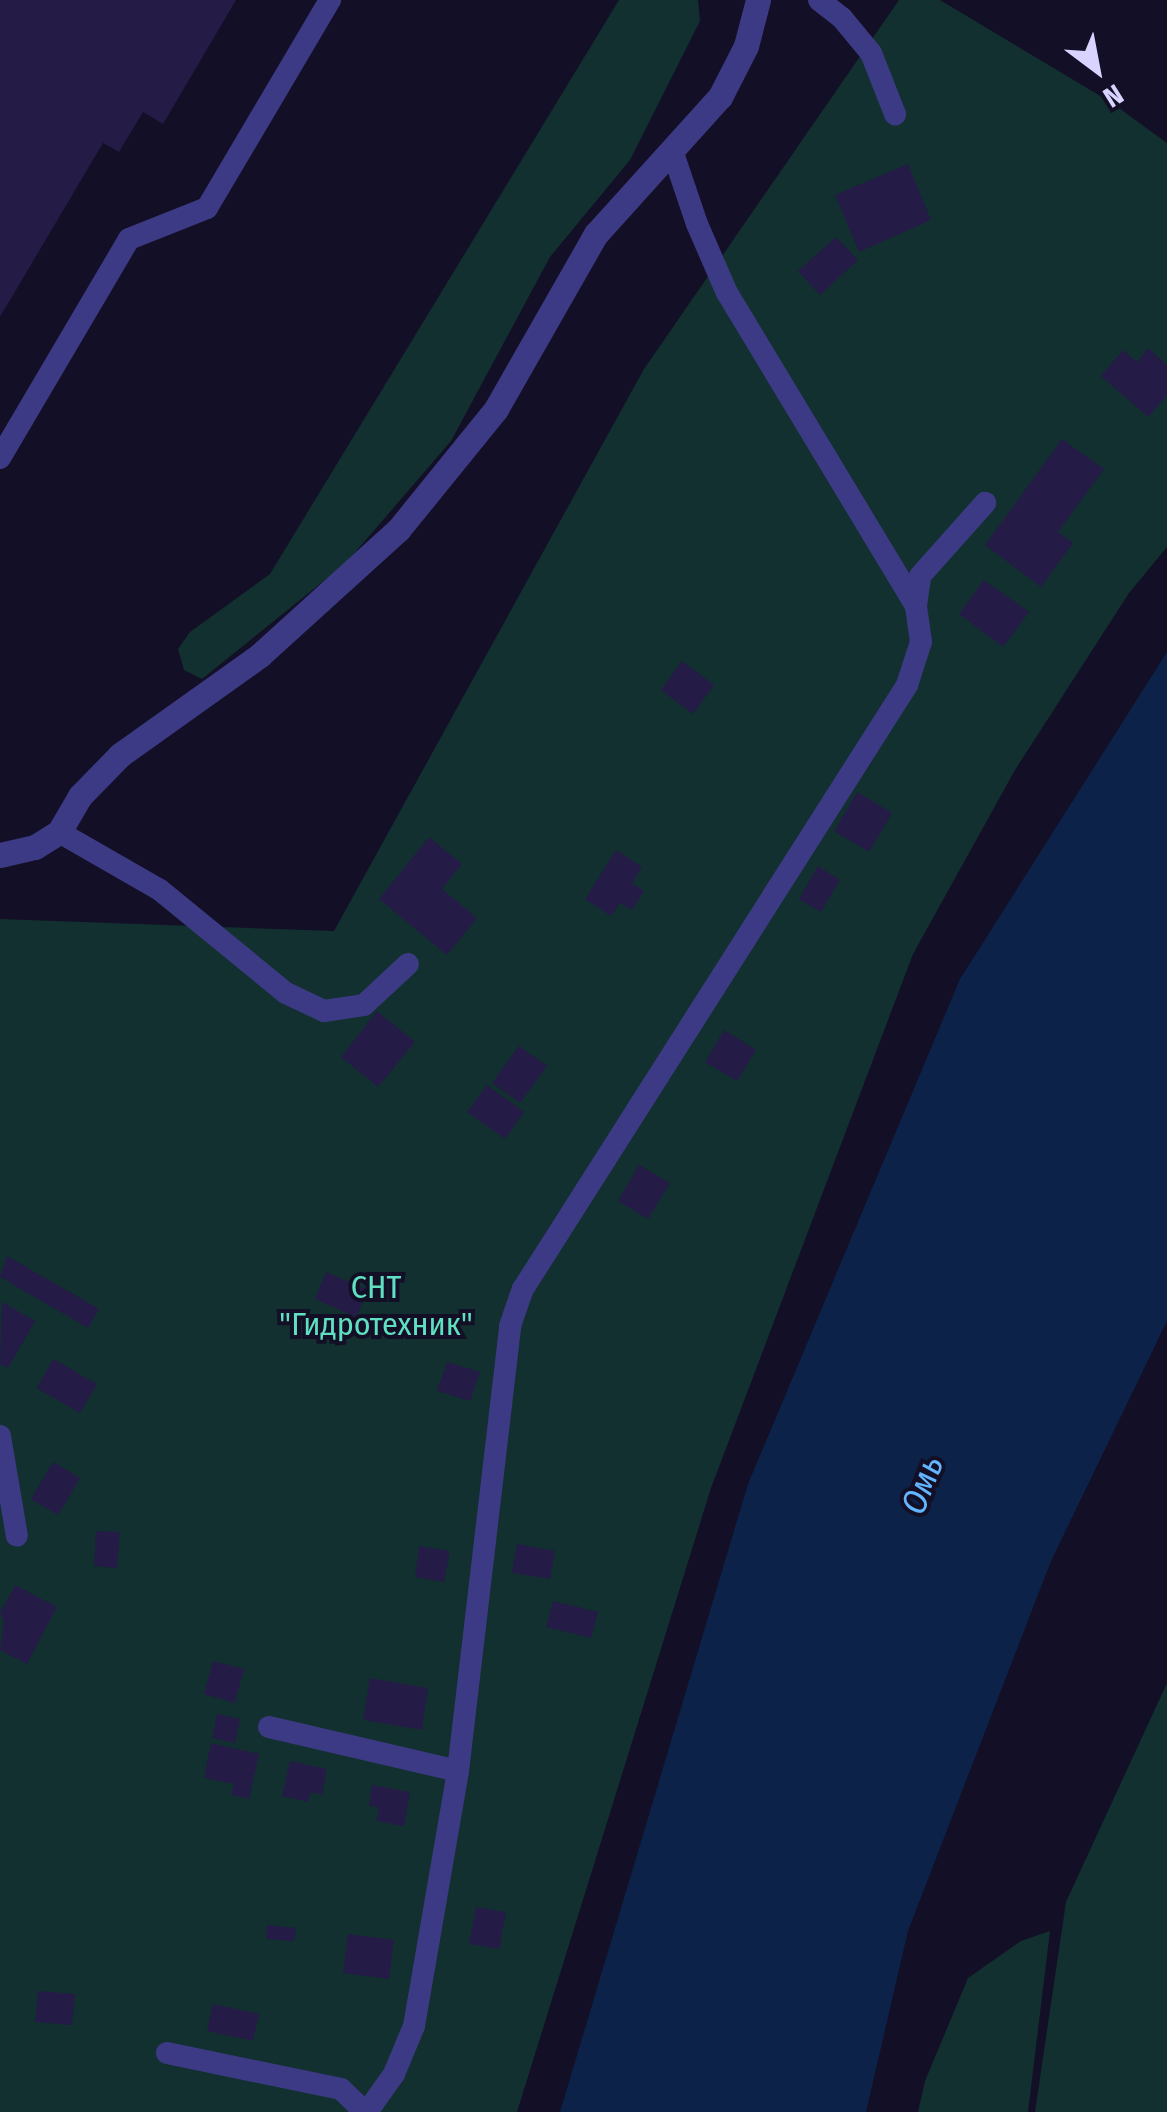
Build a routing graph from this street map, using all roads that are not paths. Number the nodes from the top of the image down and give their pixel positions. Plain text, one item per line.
1 (330, 0) edge
2 (758, 0) edge
3 (818, 0) edge
4 (895, 114) dead end
5 (673, 153) junction
6 (0, 458) edge
7 (985, 503) dead end
8 (916, 606) junction
9 (58, 832) junction
10 (0, 855) edge
11 (408, 964) dead end
12 (0, 1436) edge
13 (17, 1536) dead end
14 (269, 1727) dead end
15 (458, 1771) junction
16 (167, 2053) dead end
17 (366, 2112) edge

1 - 6 lane
2 - 5 street
3 - 4 lane
5 - 8 lane
5 - 9 street
7 - 8 lane
8 - 15 lane
9 - 10 street
9 - 11 lane
12 - 13 lane
14 - 15 lane
15 - 17 lane
16 - 17 lane

